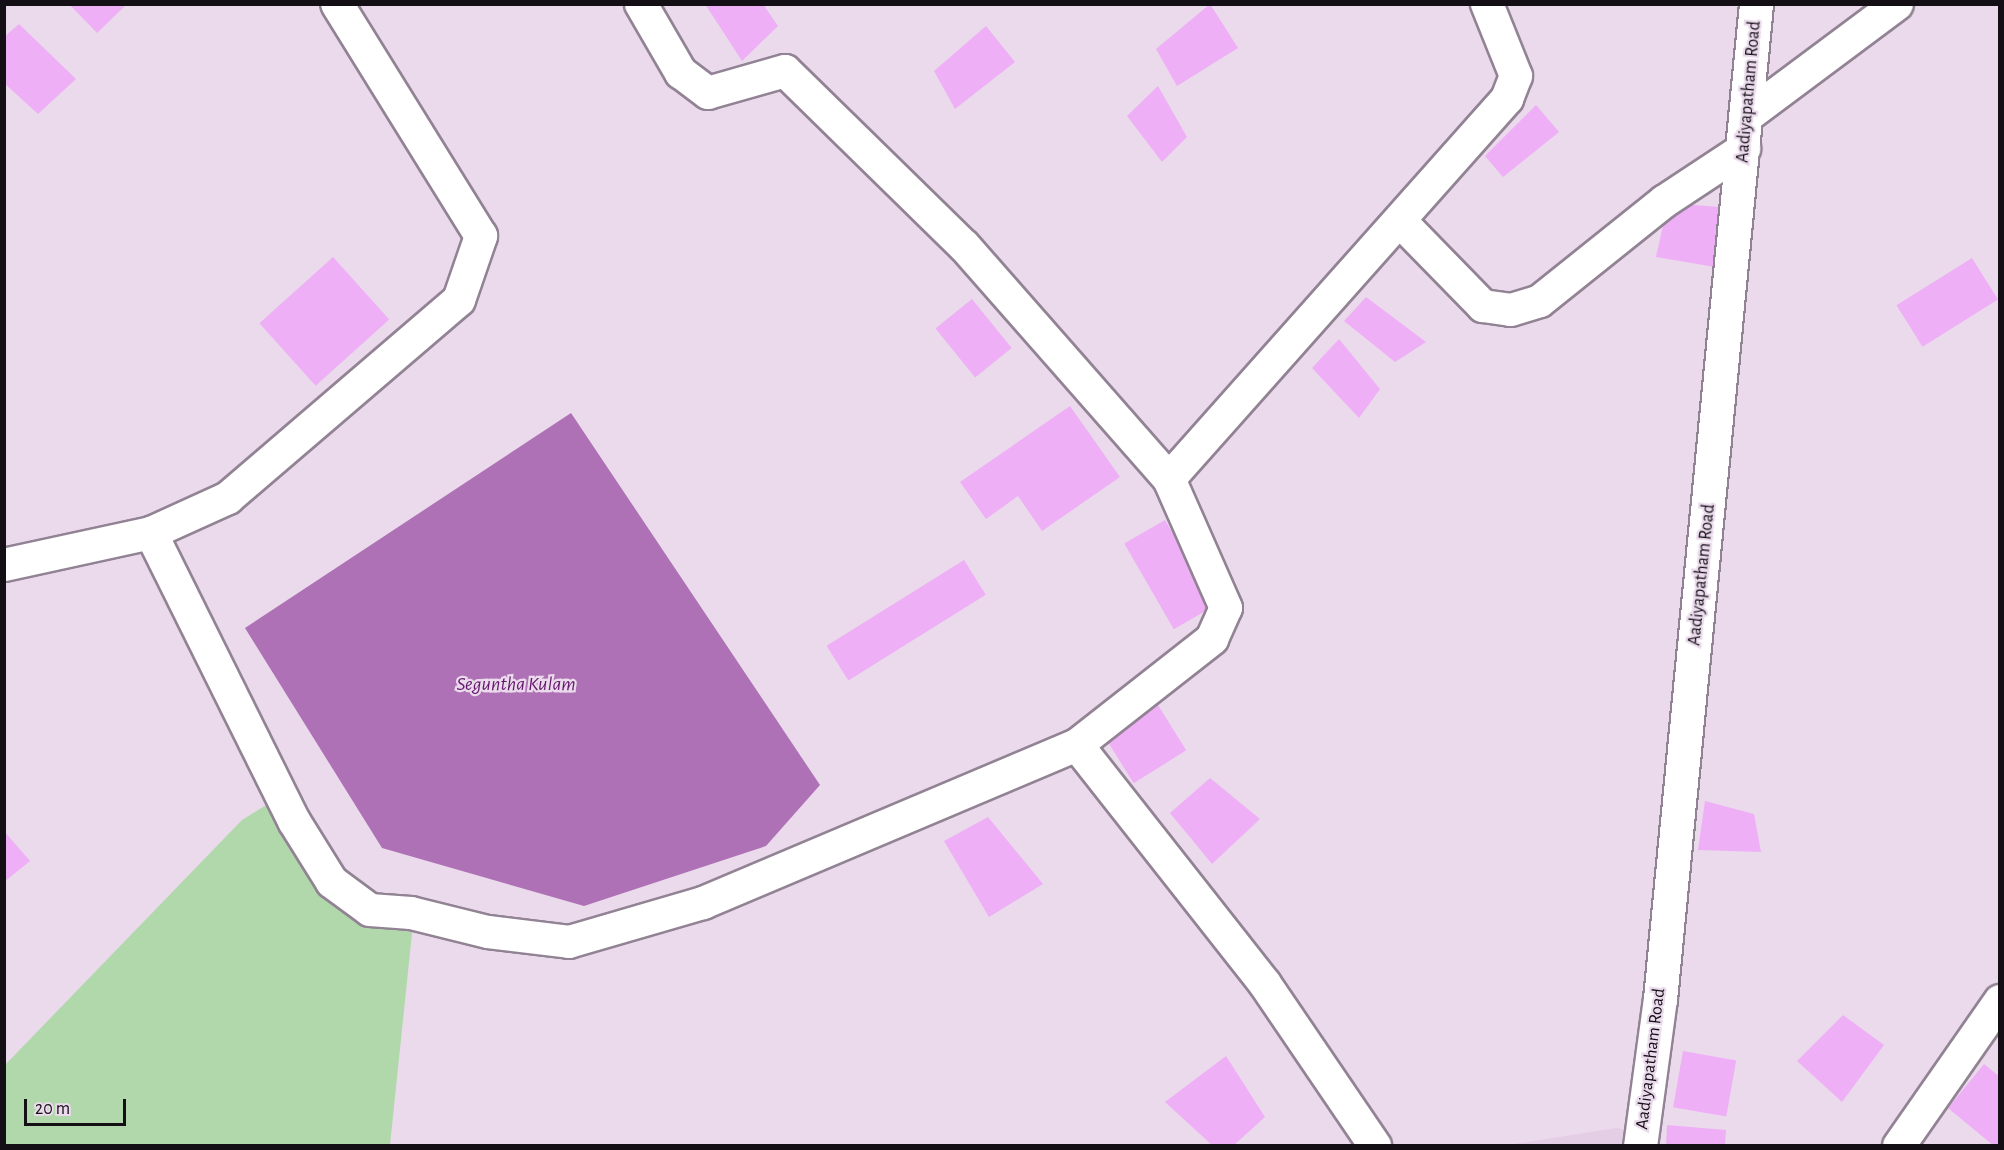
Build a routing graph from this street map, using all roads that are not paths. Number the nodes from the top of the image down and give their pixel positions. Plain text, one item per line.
1 (337, 4) edge
2 (641, 4) edge
3 (1487, 4) edge
4 (1756, 4) edge
5 (1897, 4) edge
6 (1747, 116) junction
7 (1744, 150) junction
8 (1400, 220) junction
9 (1169, 479) junction
10 (151, 533) junction
11 (8, 560) edge
12 (1077, 745) junction
13 (2000, 1001) edge
14 (1375, 1146) edge
15 (1640, 1146) edge
16 (1899, 1146) edge

1 - 10 street
2 - 9 street
3 - 8 street
4 - 6 street, Aadiyapatham Road
5 - 6 street
6 - 7 street, Aadiyapatham Road
7 - 8 street
7 - 15 street, Aadiyapatham Road
8 - 9 street
9 - 12 street
10 - 11 street
10 - 12 street
12 - 14 street
13 - 16 street

